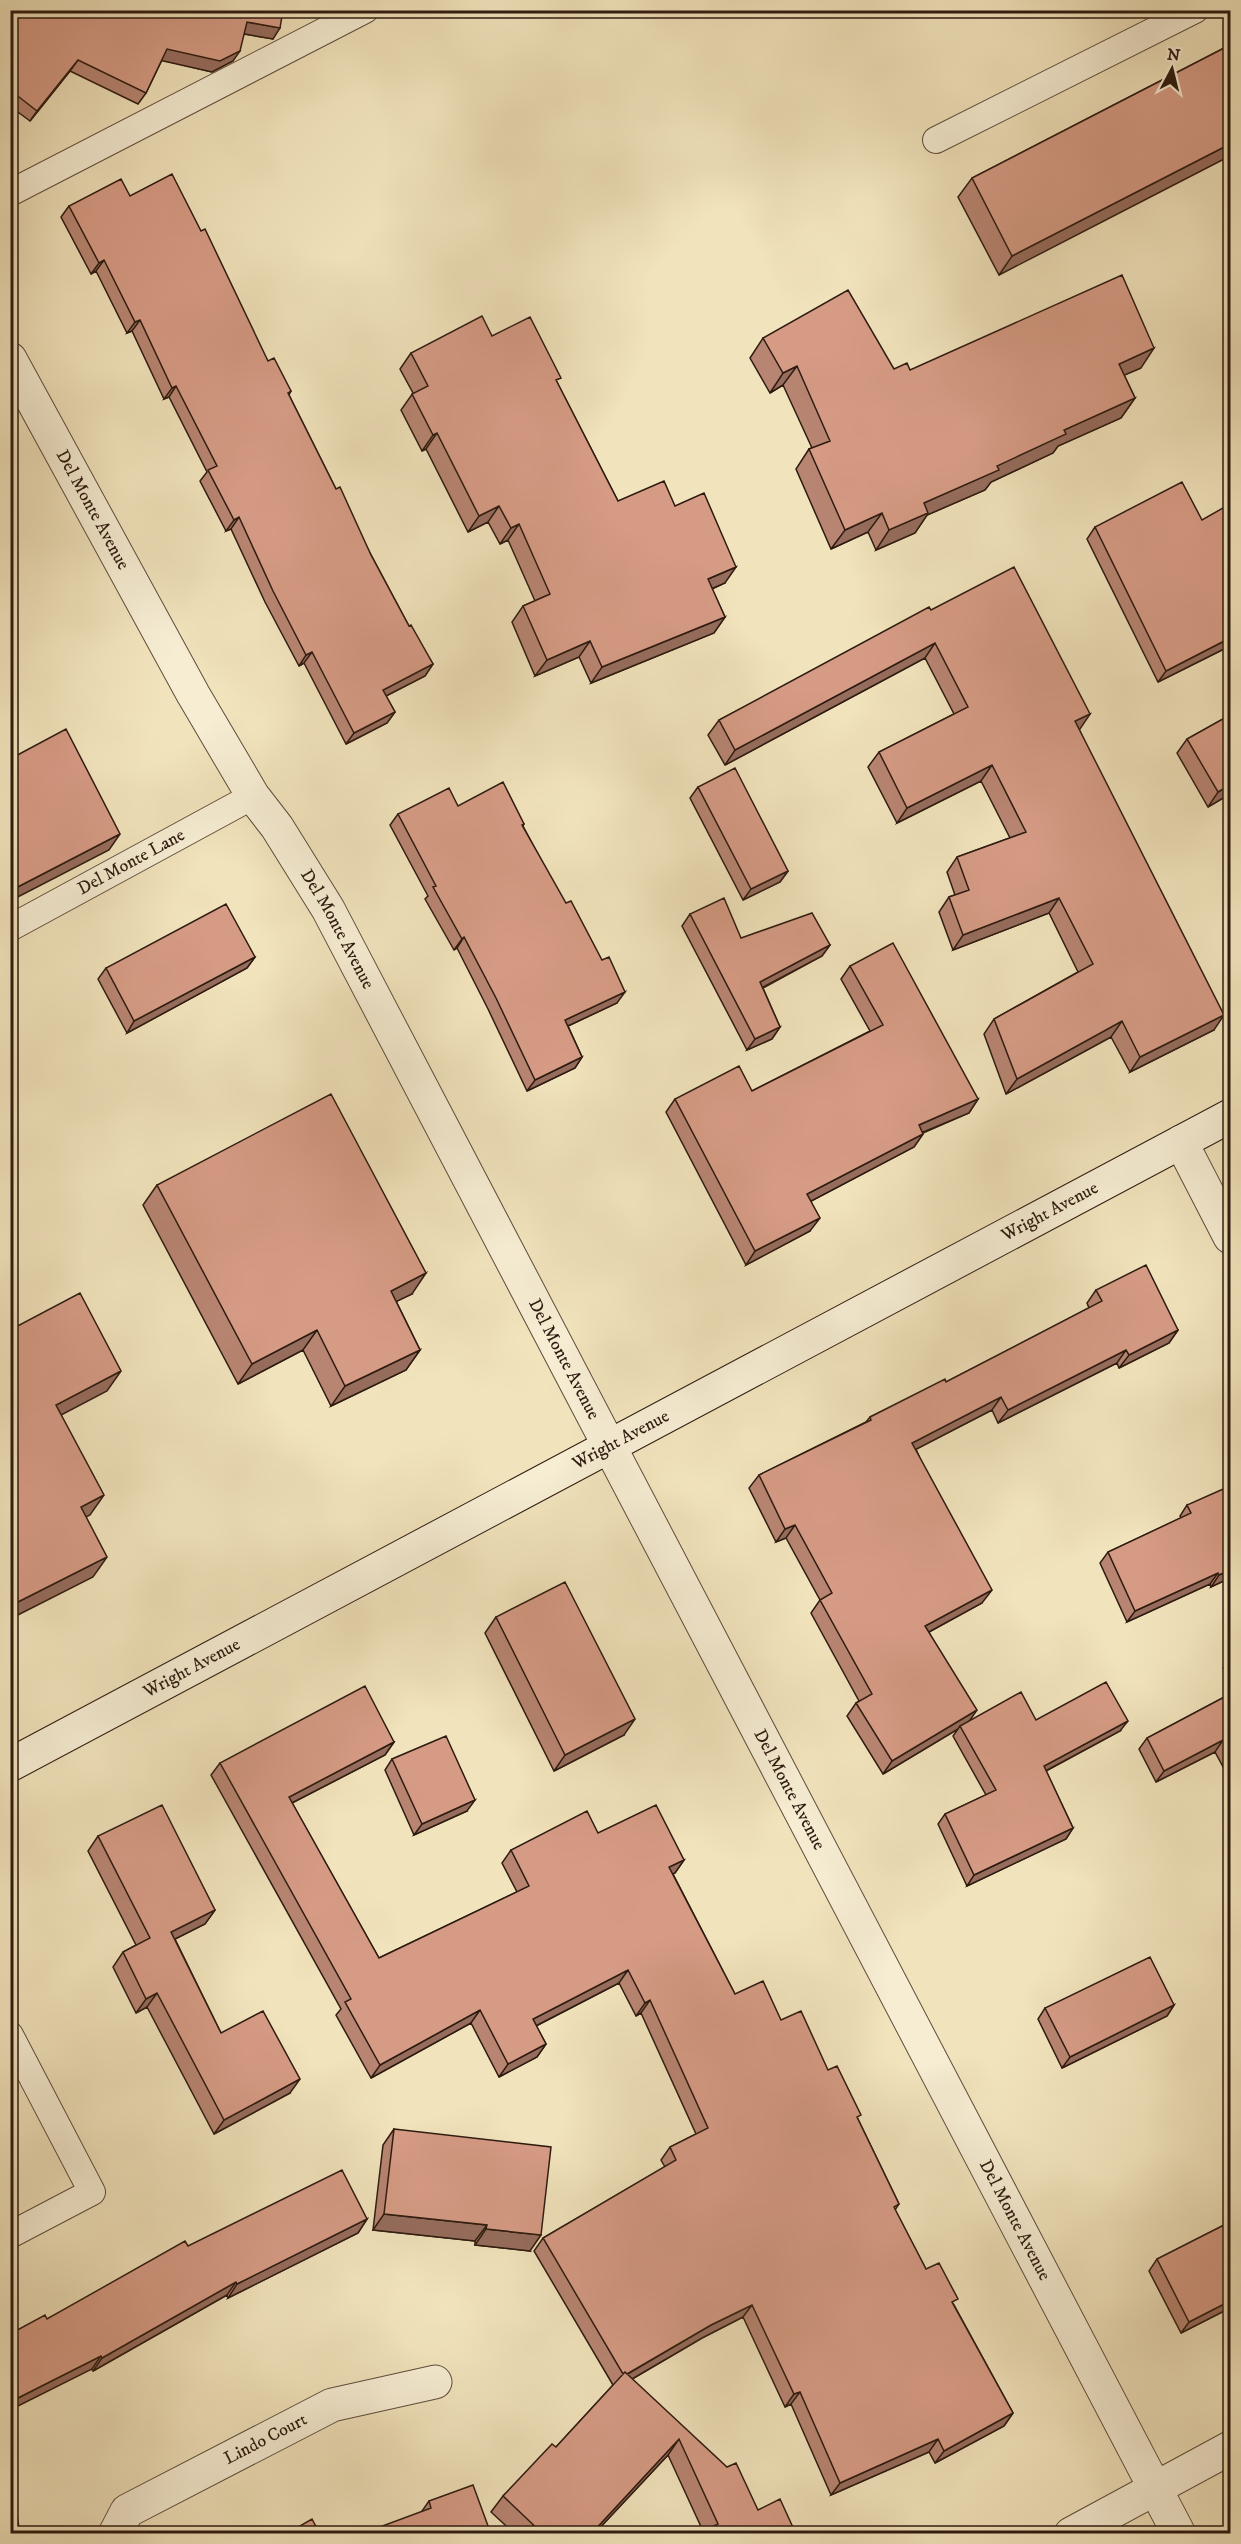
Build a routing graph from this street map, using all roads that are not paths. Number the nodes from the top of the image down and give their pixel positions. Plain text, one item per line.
1 (364, 10) edge
2 (1195, 10) edge
3 (936, 140) dead end
4 (10, 193) edge
5 (10, 359) edge
6 (253, 796) junction
7 (10, 928) edge
8 (1230, 1116) edge
9 (1181, 1142) junction
10 (1230, 1237) edge
11 (611, 1447) junction
12 (10, 1764) edge
13 (10, 2035) edge
14 (10, 2235) edge
15 (435, 2382) dead end
16 (1230, 2448) edge
17 (1155, 2488) junction
18 (115, 2534) edge
19 (1071, 2534) edge
20 (1179, 2534) edge

1 - 4 lane
2 - 3 lane
5 - 6 street, Del Monte Avenue
6 - 7 lane, Del Monte Lane
6 - 11 street, Del Monte Avenue
8 - 9 street, Wright Avenue
9 - 10 street
9 - 11 street, Wright Avenue
11 - 12 street, Wright Avenue
11 - 17 street, Del Monte Avenue
13 - 14 lane
15 - 18 street, Lindo Court
16 - 17 street
17 - 19 street
17 - 20 street, Del Monte Avenue

